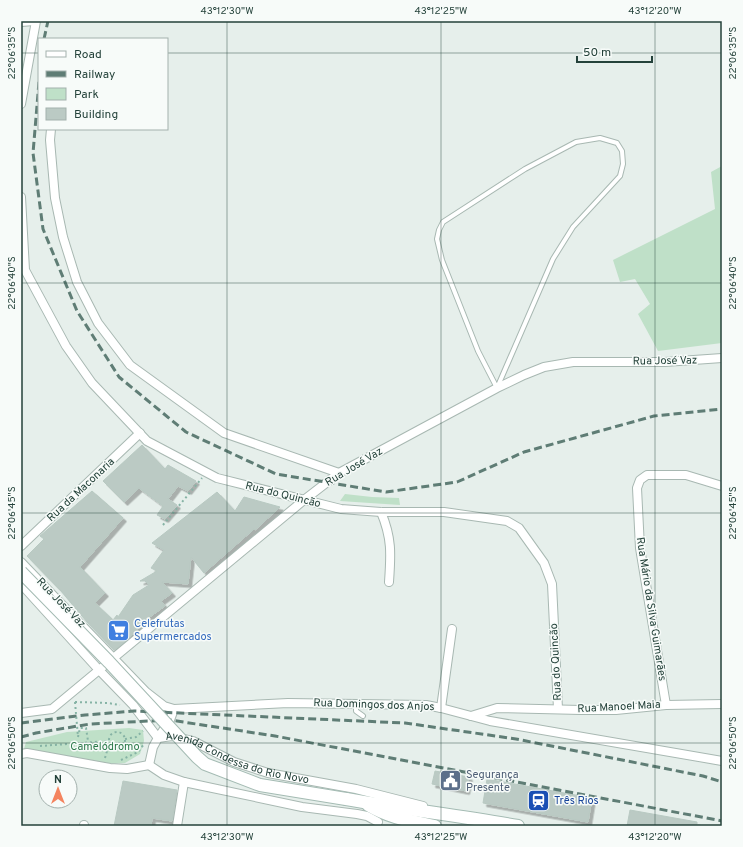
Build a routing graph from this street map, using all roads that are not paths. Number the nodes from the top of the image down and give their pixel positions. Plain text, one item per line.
1 (35, 21) edge
2 (21, 22) edge
3 (21, 104) edge
4 (51, 130) edge
5 (21, 197) edge
6 (23, 271) edge
7 (722, 358) edge
8 (497, 388) junction
9 (140, 433) junction
10 (339, 473) junction
11 (722, 486) edge
12 (304, 500) junction
13 (381, 512) junction
14 (21, 546) edge
15 (21, 562) edge
16 (21, 572) edge
17 (389, 582) dead end
18 (21, 584) edge
19 (452, 629) dead end
20 (114, 658) junction
21 (99, 670) junction
22 (356, 704) junction
23 (722, 704) edge
24 (666, 705) junction
25 (441, 708) junction
26 (174, 709) junction
27 (558, 709) junction
28 (21, 713) edge
29 (363, 716) dead end
30 (470, 716) junction
31 (158, 738) junction
32 (21, 754) edge
33 (722, 761) edge
34 (149, 765) junction
35 (184, 782) junction
36 (364, 802) junction
37 (470, 818) junction
38 (378, 819) edge
39 (177, 826) edge
40 (435, 826) edge
41 (518, 826) edge

1 - 2 street
1 - 3 street
4 - 10 street
5 - 6 street, Rua do Quincão
6 - 9 street, Rua do Quincão
7 - 8 street, Rua José Vaz
8 - 8 lane
8 - 10 street, Rua José Vaz
9 - 12 street, Rua do Quincão
9 - 14 street, Rua da Maconaria
10 - 12 street, Rua José Vaz
11 - 24 street, Rua Mário da Silva Guimarães
12 - 13 street, Rua do Quincão
12 - 20 street, Rua José Vaz
13 - 17 street
13 - 27 street, Rua do Quincão
15 - 20 street, Rua José Vaz
16 - 36 main road, Avenida Condessa do Rio Novo, bridge
18 - 21 street
19 - 25 street
20 - 21 street
20 - 26 street, Rua Domingos dos Anjos
21 - 28 street
21 - 31 street
22 - 25 street, Rua Domingos dos Anjos
22 - 26 street, Rua Domingos dos Anjos
22 - 29 lane
23 - 24 street, Rua Manoel Maia
24 - 27 street, Rua Manoel Maia
25 - 30 street, Rua Domingos dos Anjos
26 - 31 street
27 - 30 street, Rua Manoel Maia
30 - 33 street, Rua Domingos dos Anjos
31 - 34 street, Avenida Condessa do Rio Novo
31 - 37 street, Avenida Condessa do Rio Novo
32 - 34 street
34 - 35 street
35 - 38 street
35 - 39 street
36 - 37 main road, Avenida Condessa do Rio Novo
36 - 38 main road
37 - 41 main road, Avenida Condessa do Rio Novo
38 - 40 main road

